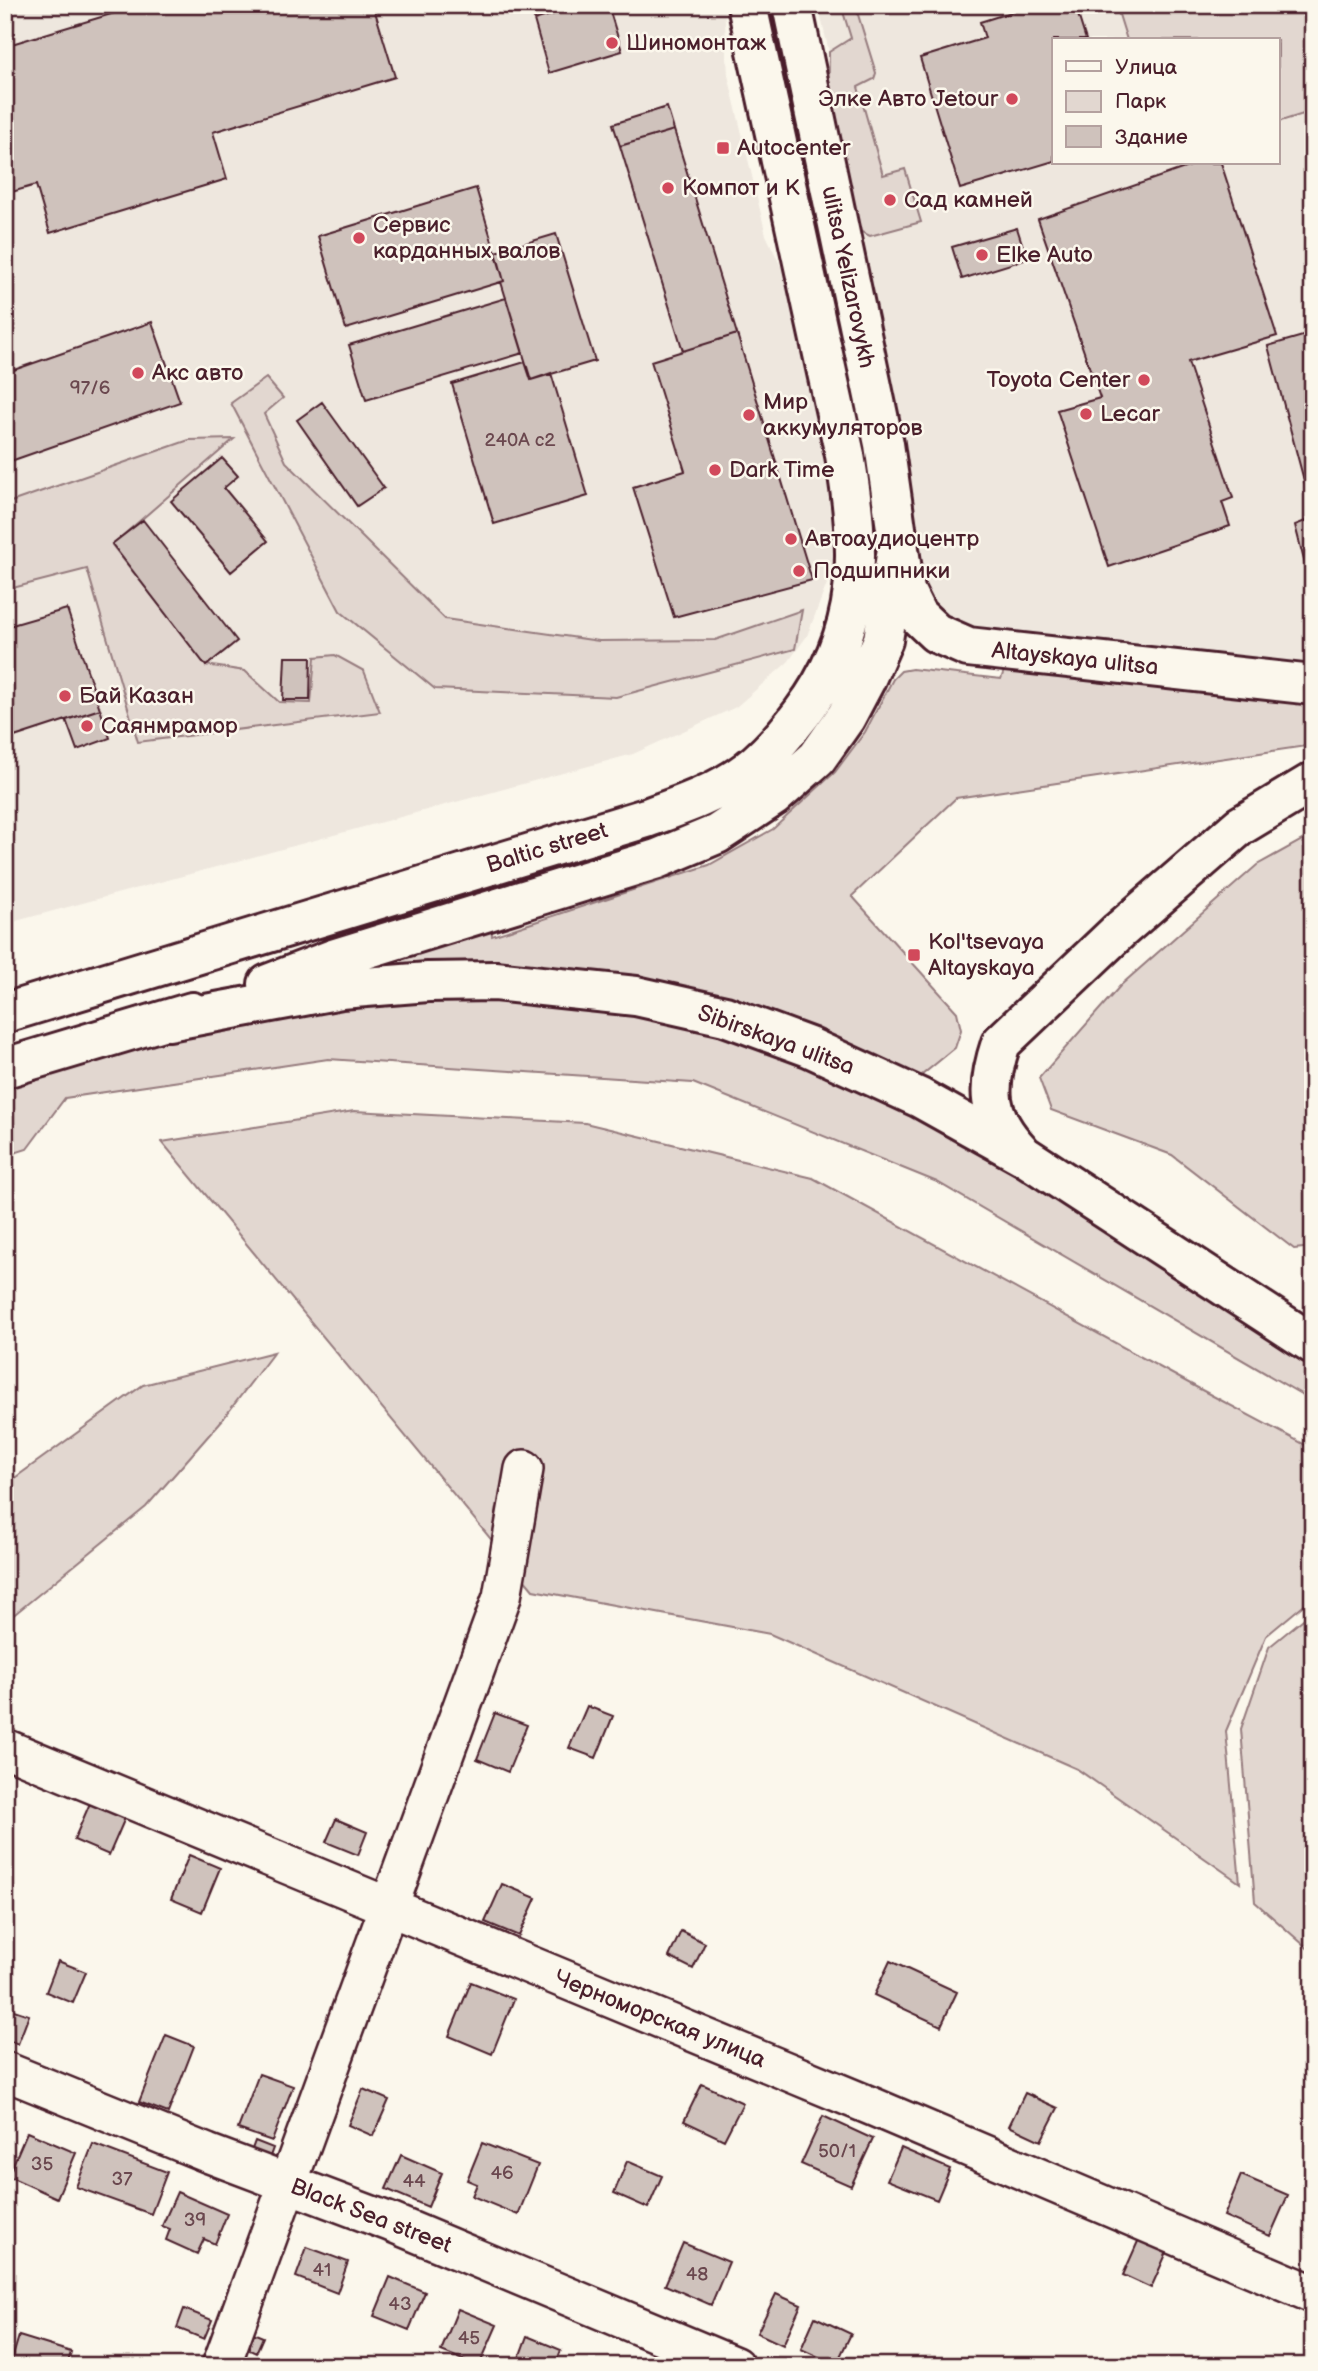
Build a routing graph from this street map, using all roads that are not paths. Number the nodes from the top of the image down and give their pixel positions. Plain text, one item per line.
1 (747, 5) edge
2 (792, 5) edge
3 (845, 455) joint
4 (898, 549) junction
5 (1313, 685) edge
6 (1313, 782) edge
7 (5, 1013) edge
8 (168, 1021) junction
9 (5, 1068) edge
10 (1026, 1157) junction
11 (1313, 1344) edge
12 (524, 1469) dead end
13 (5, 1748) edge
14 (390, 1907) junction
15 (5, 2071) edge
16 (286, 2183) junction
17 (1313, 2294) edge
18 (220, 2366) edge
19 (735, 2366) edge

1 - 3 main road, ulitsa Yelizarovykh
2 - 4 main road, ulitsa Yelizarovykh
3 - 7 main road, Baltic street
4 - 5 main road, Altayskaya ulitsa
4 - 8 main road, Baltic street
6 - 10 main road
8 - 9 main road, Baltic street
8 - 10 main road, Sibirskaya ulitsa
10 - 11 main road, Sibirskaya ulitsa
12 - 14 street
13 - 14 street, Черноморская улица
14 - 16 street
14 - 17 street, Черноморская улица
15 - 16 street, Black Sea street
16 - 18 street
16 - 19 street, Black Sea street

